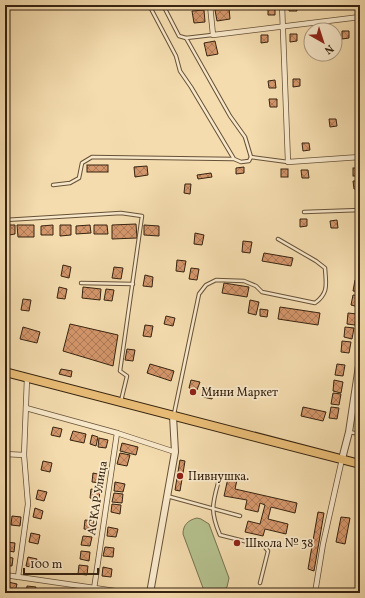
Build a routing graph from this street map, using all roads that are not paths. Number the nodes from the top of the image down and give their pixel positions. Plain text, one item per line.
1 (149, 5) edge
2 (163, 5) edge
3 (210, 5) edge
4 (282, 5) edge
5 (360, 17) edge
6 (284, 25) junction
7 (213, 35) junction
8 (186, 38) junction
9 (251, 157) junction
10 (360, 157) edge
11 (234, 159) junction
12 (288, 162) junction
13 (54, 185) dead end
14 (360, 210) edge
15 (304, 212) dead end
16 (5, 220) edge
17 (278, 239) dead end
18 (81, 283) dead end
19 (133, 284) junction
20 (360, 359) edge
21 (5, 372) edge
22 (28, 378) junction
23 (120, 402) junction
24 (26, 408) junction
25 (173, 416) junction
26 (349, 432) junction
27 (117, 433) junction
28 (360, 434) edge
29 (175, 452) junction
30 (5, 454) edge
31 (24, 455) junction
32 (342, 459) junction
33 (360, 464) edge
34 (220, 476) dead end
35 (167, 496) junction
36 (212, 508) junction
37 (240, 516) dead end
38 (5, 575) edge
39 (18, 577) junction
40 (260, 582) dead end
41 (94, 589) junction
42 (129, 593) edge
43 (150, 593) edge
44 (315, 593) edge

1 - 11 lane
2 - 8 lane
3 - 7 street
4 - 6 street
5 - 6 street
6 - 7 street
6 - 12 street
7 - 8 lane
8 - 9 lane
9 - 11 lane
9 - 12 lane
10 - 12 street
11 - 13 lane
14 - 15 lane
16 - 19 lane
17 - 25 lane
18 - 19 lane
19 - 23 lane
20 - 26 street
21 - 22 highway
22 - 23 highway
22 - 24 street
23 - 25 highway
24 - 27 street
24 - 31 street
25 - 29 street
25 - 32 highway
26 - 28 lane
26 - 32 street
27 - 29 street
27 - 41 street, АСКАР Улица
29 - 35 street
30 - 31 street
31 - 39 street
32 - 33 highway
32 - 44 street
34 - 36 lane
35 - 36 lane
35 - 43 street
36 - 37 lane
36 - 40 lane
38 - 39 street
39 - 41 street
41 - 42 street

